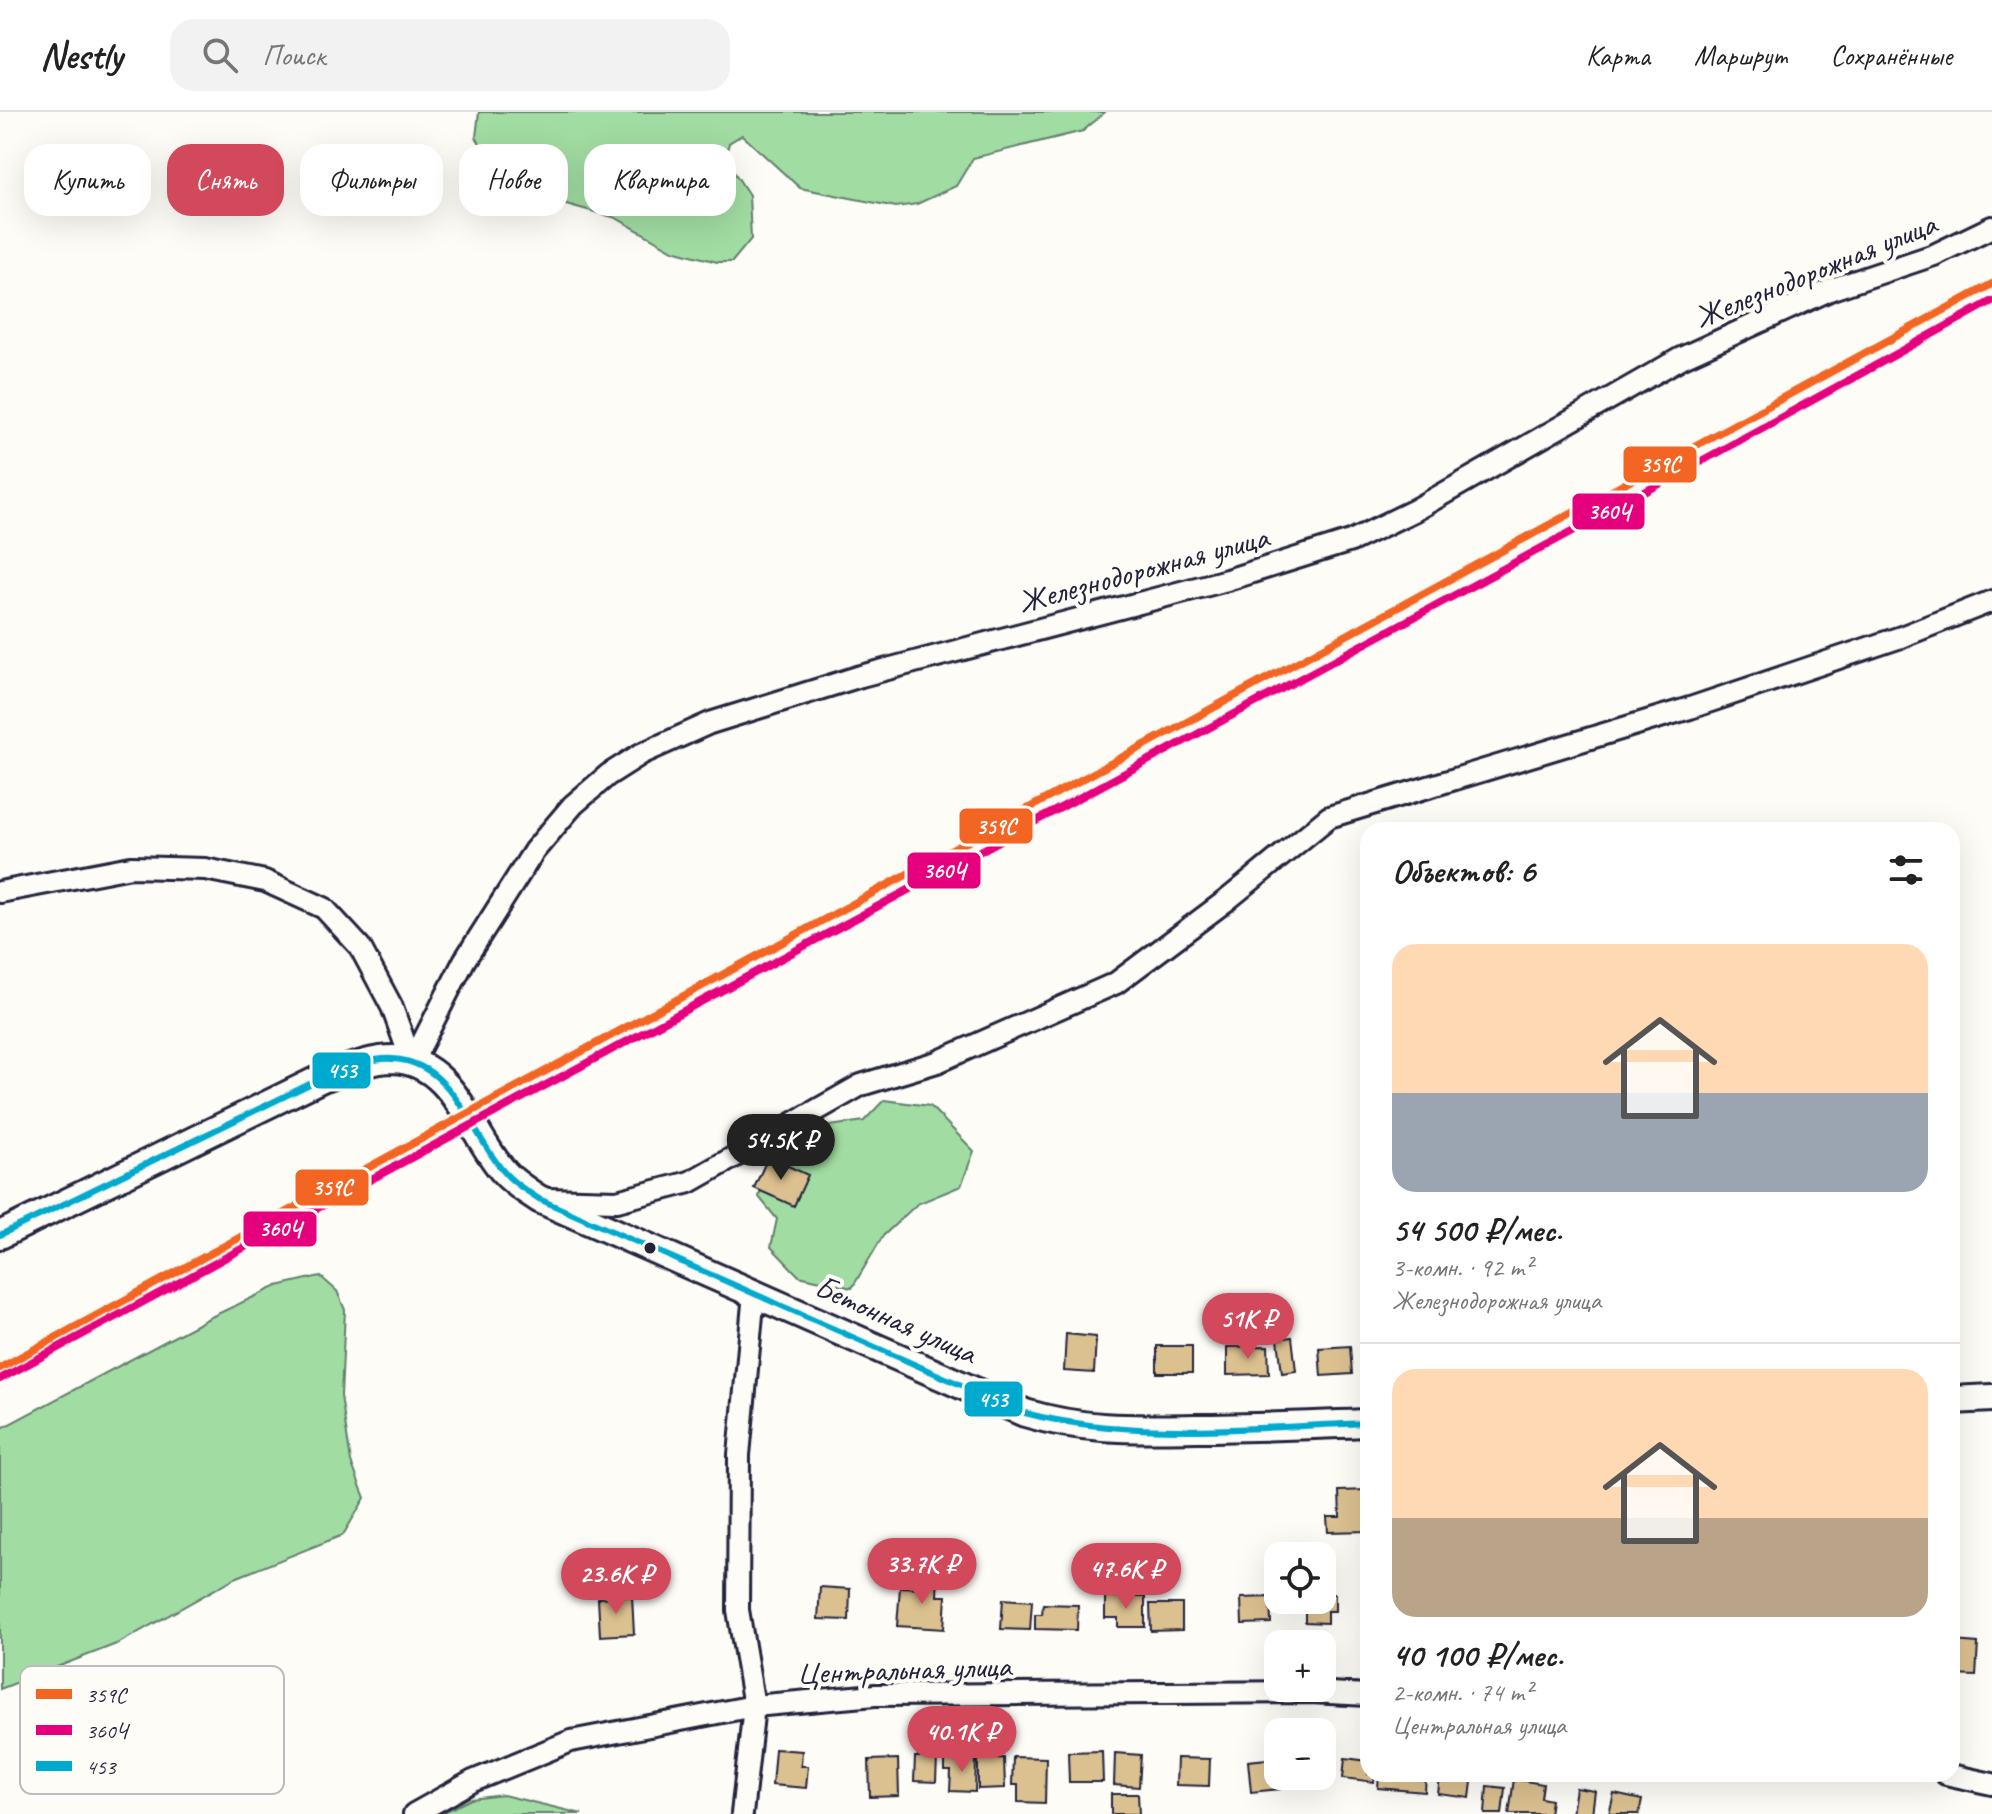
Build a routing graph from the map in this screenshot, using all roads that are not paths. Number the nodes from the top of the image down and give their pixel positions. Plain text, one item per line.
1 (1992, 227) edge
2 (1992, 601) edge
3 (0, 892) edge
4 (412, 1063) junction
5 (539, 1199) junction
6 (0, 1235) edge
7 (754, 1293) junction
8 (1992, 1398) edge
9 (1960, 1400) edge
10 (1360, 1423) edge
11 (1360, 1695) edge
12 (754, 1706) junction
13 (1960, 1777) edge
14 (1992, 1784) edge
15 (414, 1814) edge
16 (742, 1814) edge

1 - 4 street, Железнодорожная улица
2 - 5 street
3 - 4 street
4 - 5 main road, Бетонная улица
4 - 6 main road
5 - 7 main road, Бетонная улица
7 - 10 main road, Бетонная улица
7 - 12 street
8 - 9 main road
11 - 12 street, Центральная улица
12 - 15 street, Центральная улица
12 - 16 street
13 - 14 street

